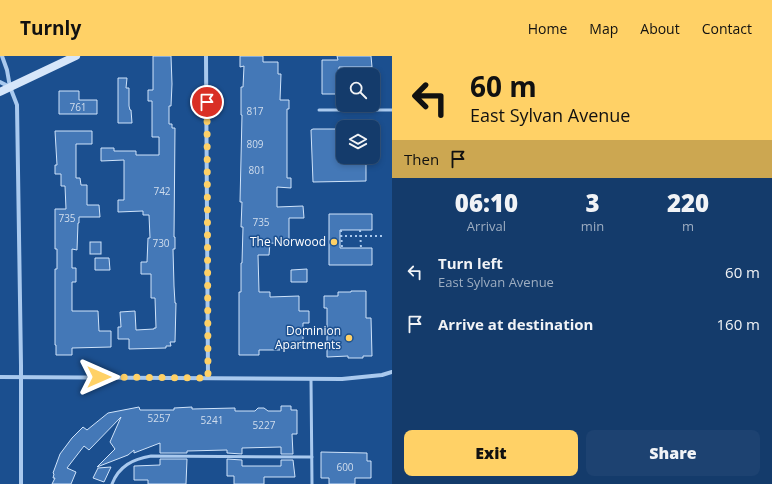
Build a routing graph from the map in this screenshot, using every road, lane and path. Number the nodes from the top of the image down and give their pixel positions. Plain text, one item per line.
1 (2, 56) edge
2 (76, 56) edge
3 (206, 56) edge
4 (0, 82) edge
5 (10, 87) junction
6 (0, 92) edge
7 (319, 110) dead end
8 (392, 110) edge
9 (342, 230) dead end
10 (360, 230) dead end
11 (341, 236) junction
12 (360, 236) junction
13 (382, 236) dead end
14 (342, 248) dead end
15 (361, 248) dead end
16 (392, 372) edge
17 (0, 377) edge
18 (21, 377) junction
19 (208, 378) junction
20 (311, 379) junction
21 (312, 457) junction
22 (21, 484) edge
23 (112, 484) edge
24 (312, 484) edge

1 - 5 street
2 - 5 street
3 - 19 street
4 - 5 street
5 - 6 street
5 - 18 street
7 - 8 lane
9 - 11 path
10 - 12 path
11 - 12 path
11 - 14 path
12 - 13 path
12 - 15 path
16 - 20 street
17 - 18 street
18 - 19 street
18 - 22 street
19 - 20 street
20 - 21 lane
21 - 23 lane
21 - 24 lane

